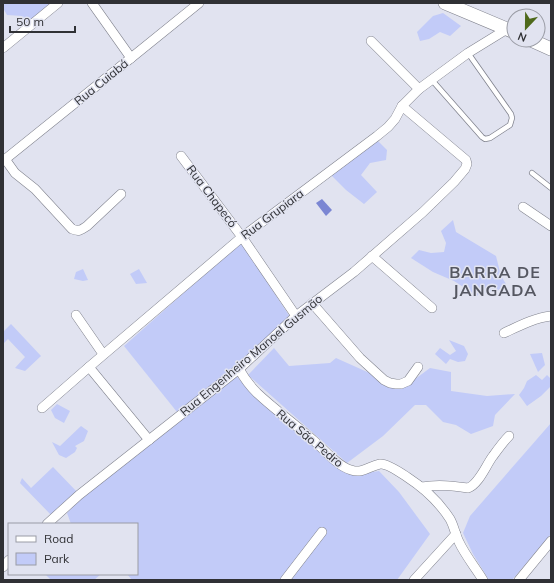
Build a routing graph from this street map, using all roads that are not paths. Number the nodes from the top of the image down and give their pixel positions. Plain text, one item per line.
1 (58, 3) edge
2 (92, 3) edge
3 (199, 3) edge
4 (445, 3) edge
5 (460, 6) edge
6 (506, 29) edge
7 (506, 34) edge
8 (370, 41) dead end
9 (3, 48) edge
10 (468, 53) junction
11 (132, 58) junction
12 (431, 79) junction
13 (419, 88) junction
14 (402, 106) junction
15 (182, 156) dead end
16 (4, 160) edge
17 (532, 173) dead end
18 (551, 188) edge
19 (121, 194) dead end
20 (523, 207) dead end
21 (551, 226) edge
22 (242, 236) junction
23 (372, 256) junction
24 (312, 303) junction
25 (432, 308) dead end
26 (76, 314) dead end
27 (296, 316) junction
28 (551, 316) edge
29 (504, 333) dead end
30 (103, 354) junction
31 (89, 367) junction
32 (418, 367) dead end
33 (239, 369) junction
34 (42, 408) dead end
35 (509, 436) dead end
36 (149, 440) junction
37 (422, 487) junction
38 (48, 523) edge
39 (322, 532) dead end
40 (456, 534) junction
41 (551, 541) edge
42 (285, 580) edge
43 (414, 580) edge
44 (483, 580) edge
45 (519, 580) edge

1 - 9 street
2 - 11 street
3 - 11 street, Rua Cuiabá
4 - 5 main road
5 - 6 main road
7 - 10 street, Rua Grupiara
8 - 13 street
10 - 12 street, Rua Grupiara
10 - 12 lane
11 - 16 street, Rua Cuiabá
12 - 13 street, Rua Grupiara
13 - 14 street, Rua Grupiara
14 - 22 street, Rua Grupiara
14 - 23 street, Rua Engenheiro Manoel Gusmão
15 - 22 street, Rua Chapecó
16 - 19 street
17 - 18 lane
20 - 21 street
22 - 27 street, Rua Chapecó
22 - 30 street, Rua Grupiara
23 - 24 street, Rua Engenheiro Manoel Gusmão
23 - 25 street
24 - 27 street, Rua Engenheiro Manoel Gusmão
24 - 32 street
26 - 30 street
27 - 33 street, Rua Engenheiro Manoel Gusmão
28 - 29 street
30 - 31 street, Rua Grupiara
31 - 34 street, Rua Grupiara
31 - 36 street
33 - 36 street, Rua Engenheiro Manoel Gusmão
33 - 37 street, Rua São Pedro
35 - 37 street
36 - 38 street, Rua Engenheiro Manoel Gusmão
37 - 40 street, Rua São Pedro
39 - 42 street
40 - 43 street
40 - 44 street, Rua São Pedro
41 - 45 street

